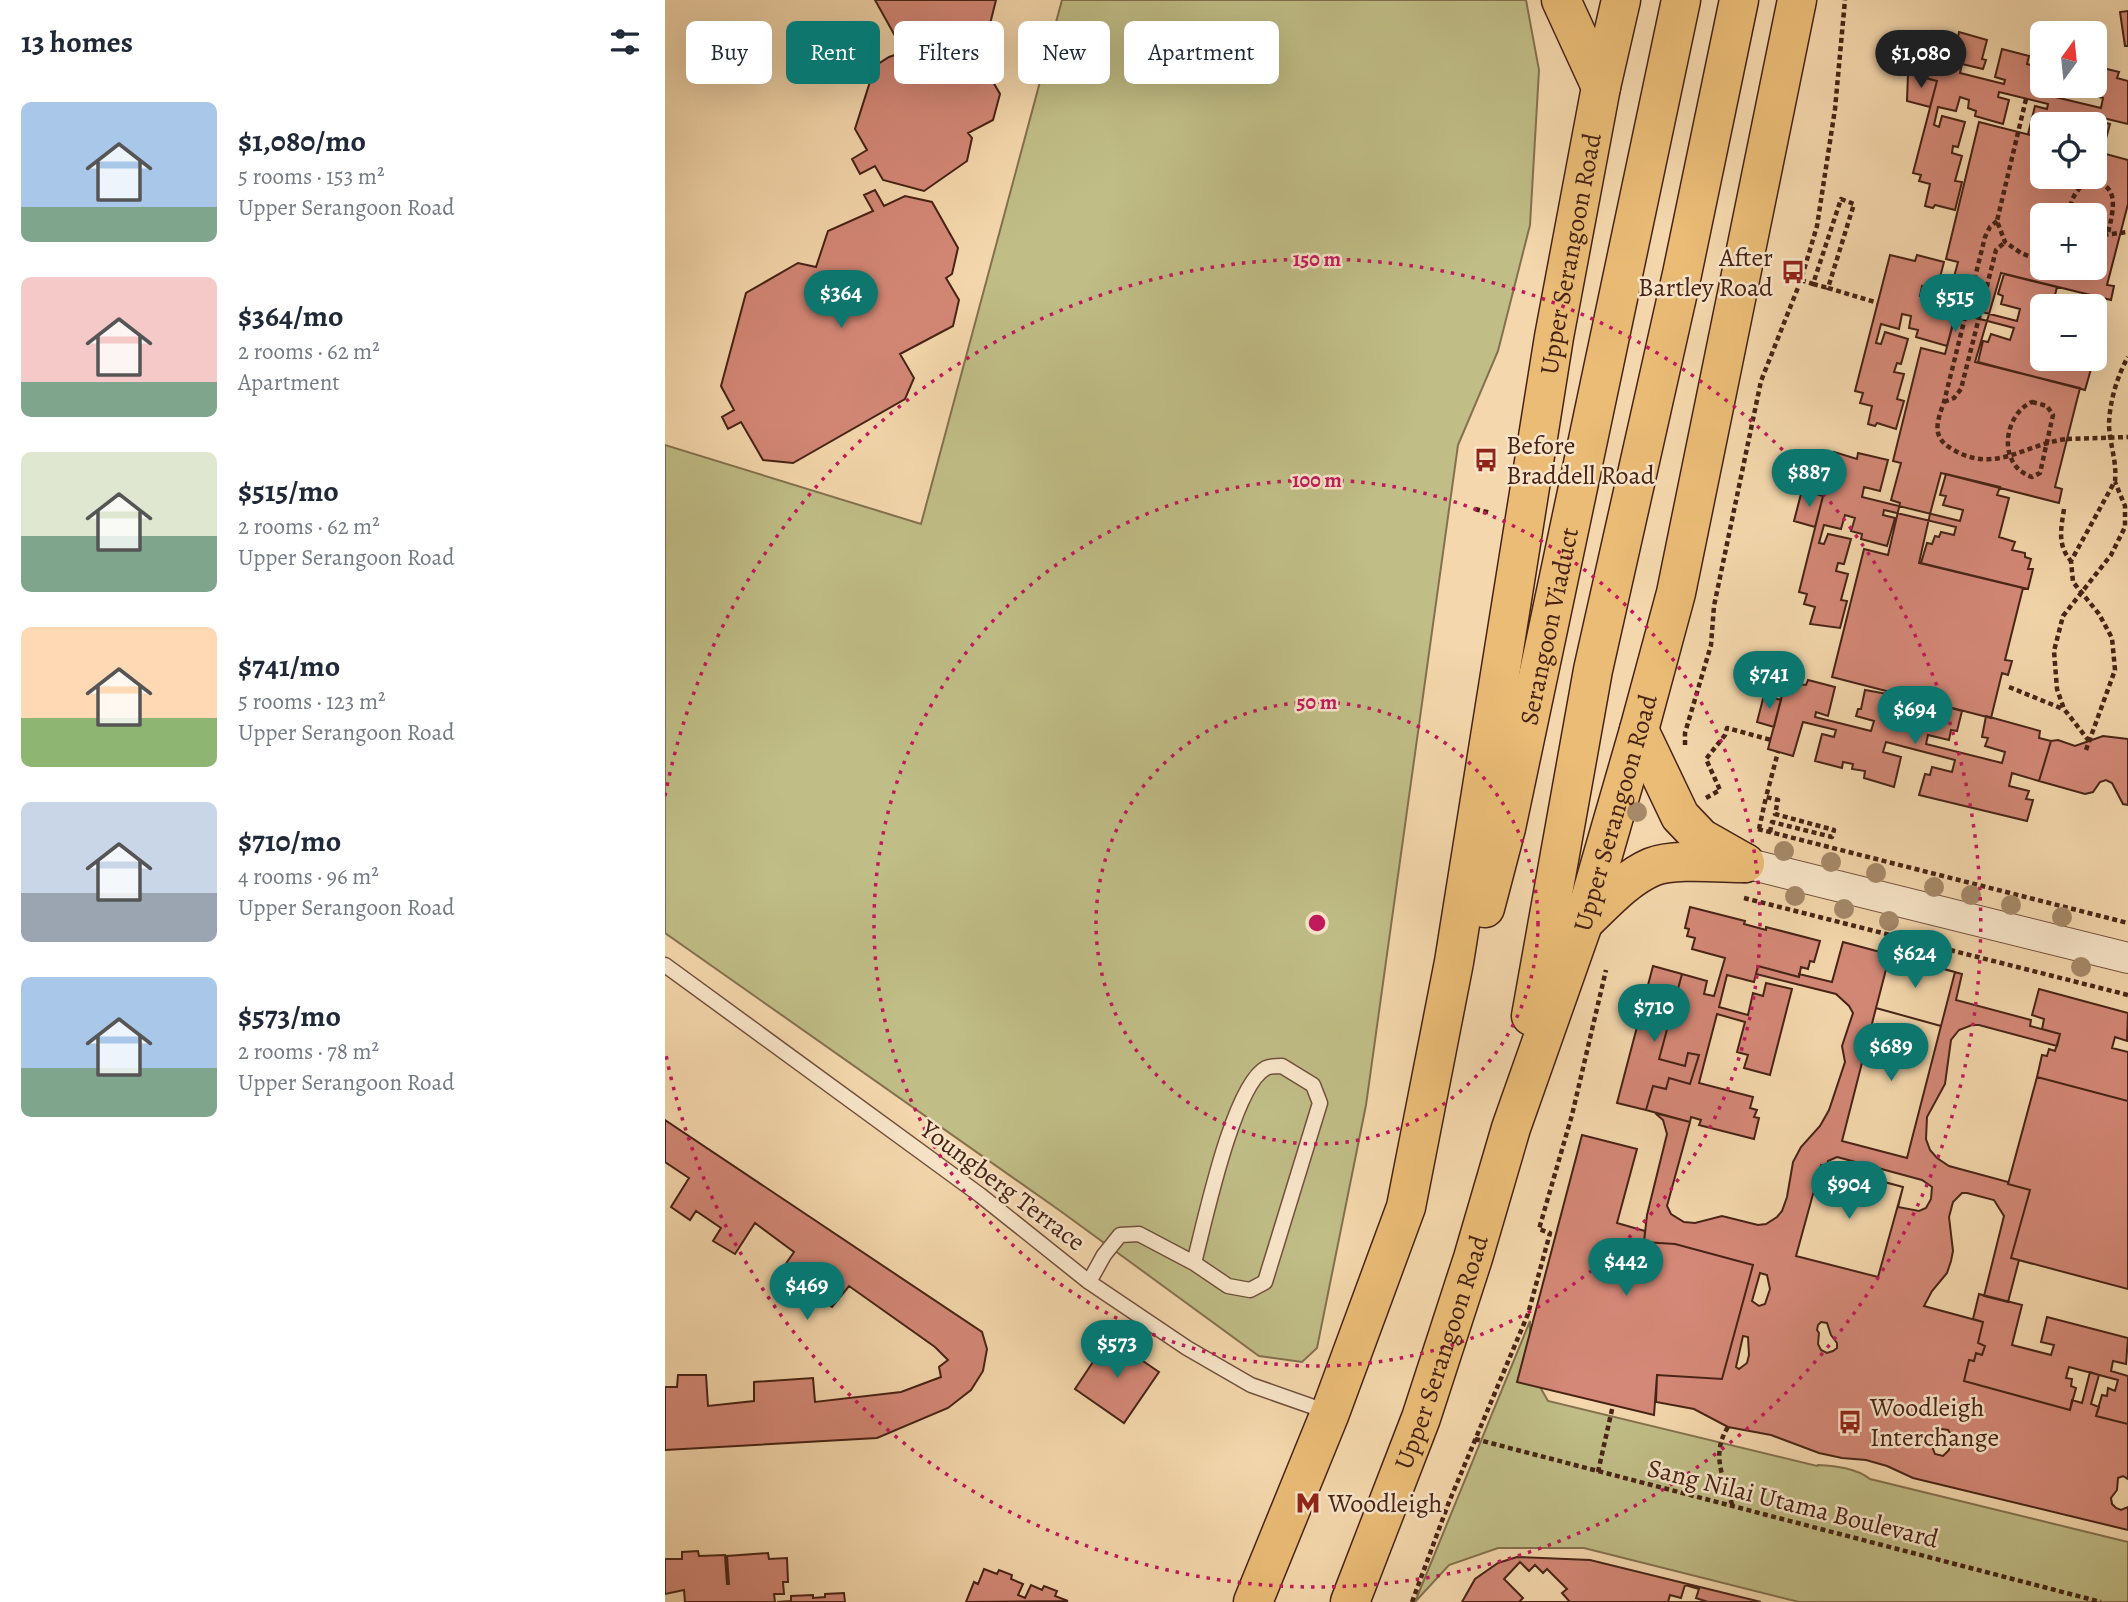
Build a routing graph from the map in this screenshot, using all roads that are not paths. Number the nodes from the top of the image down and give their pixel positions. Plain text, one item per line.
1 (1561, 0) edge
2 (1621, 0) edge
3 (1681, 0) edge
4 (1739, 0) edge
5 (1799, 5) edge
6 (1601, 87) junction
7 (1639, 730) junction
8 (1746, 853) junction
9 (1583, 924) junction
10 (2128, 958) edge
11 (665, 965) edge
12 (1511, 1128) junction
13 (1406, 1207) junction
14 (1194, 1263) junction
15 (1089, 1283) junction
16 (1330, 1413) junction
17 (1253, 1602) edge
18 (1350, 1602) edge

1 - 6 main road
2 - 6 main road, Upper Serangoon Road
3 - 13 main road, Serangoon Viaduct
4 - 12 main road, Serangoon Viaduct
5 - 7 main road, Upper Serangoon Road
6 - 13 main road, Upper Serangoon Road
7 - 8 main road
7 - 9 main road, Upper Serangoon Road
8 - 9 main road
8 - 10 street
9 - 12 main road, Upper Serangoon Road
11 - 15 lane, Youngberg Terrace
12 - 18 main road, Upper Serangoon Road
13 - 16 main road, Upper Serangoon Road
14 - 14 lane
14 - 15 lane
15 - 16 lane, Youngberg Terrace
16 - 17 main road, Upper Serangoon Road

